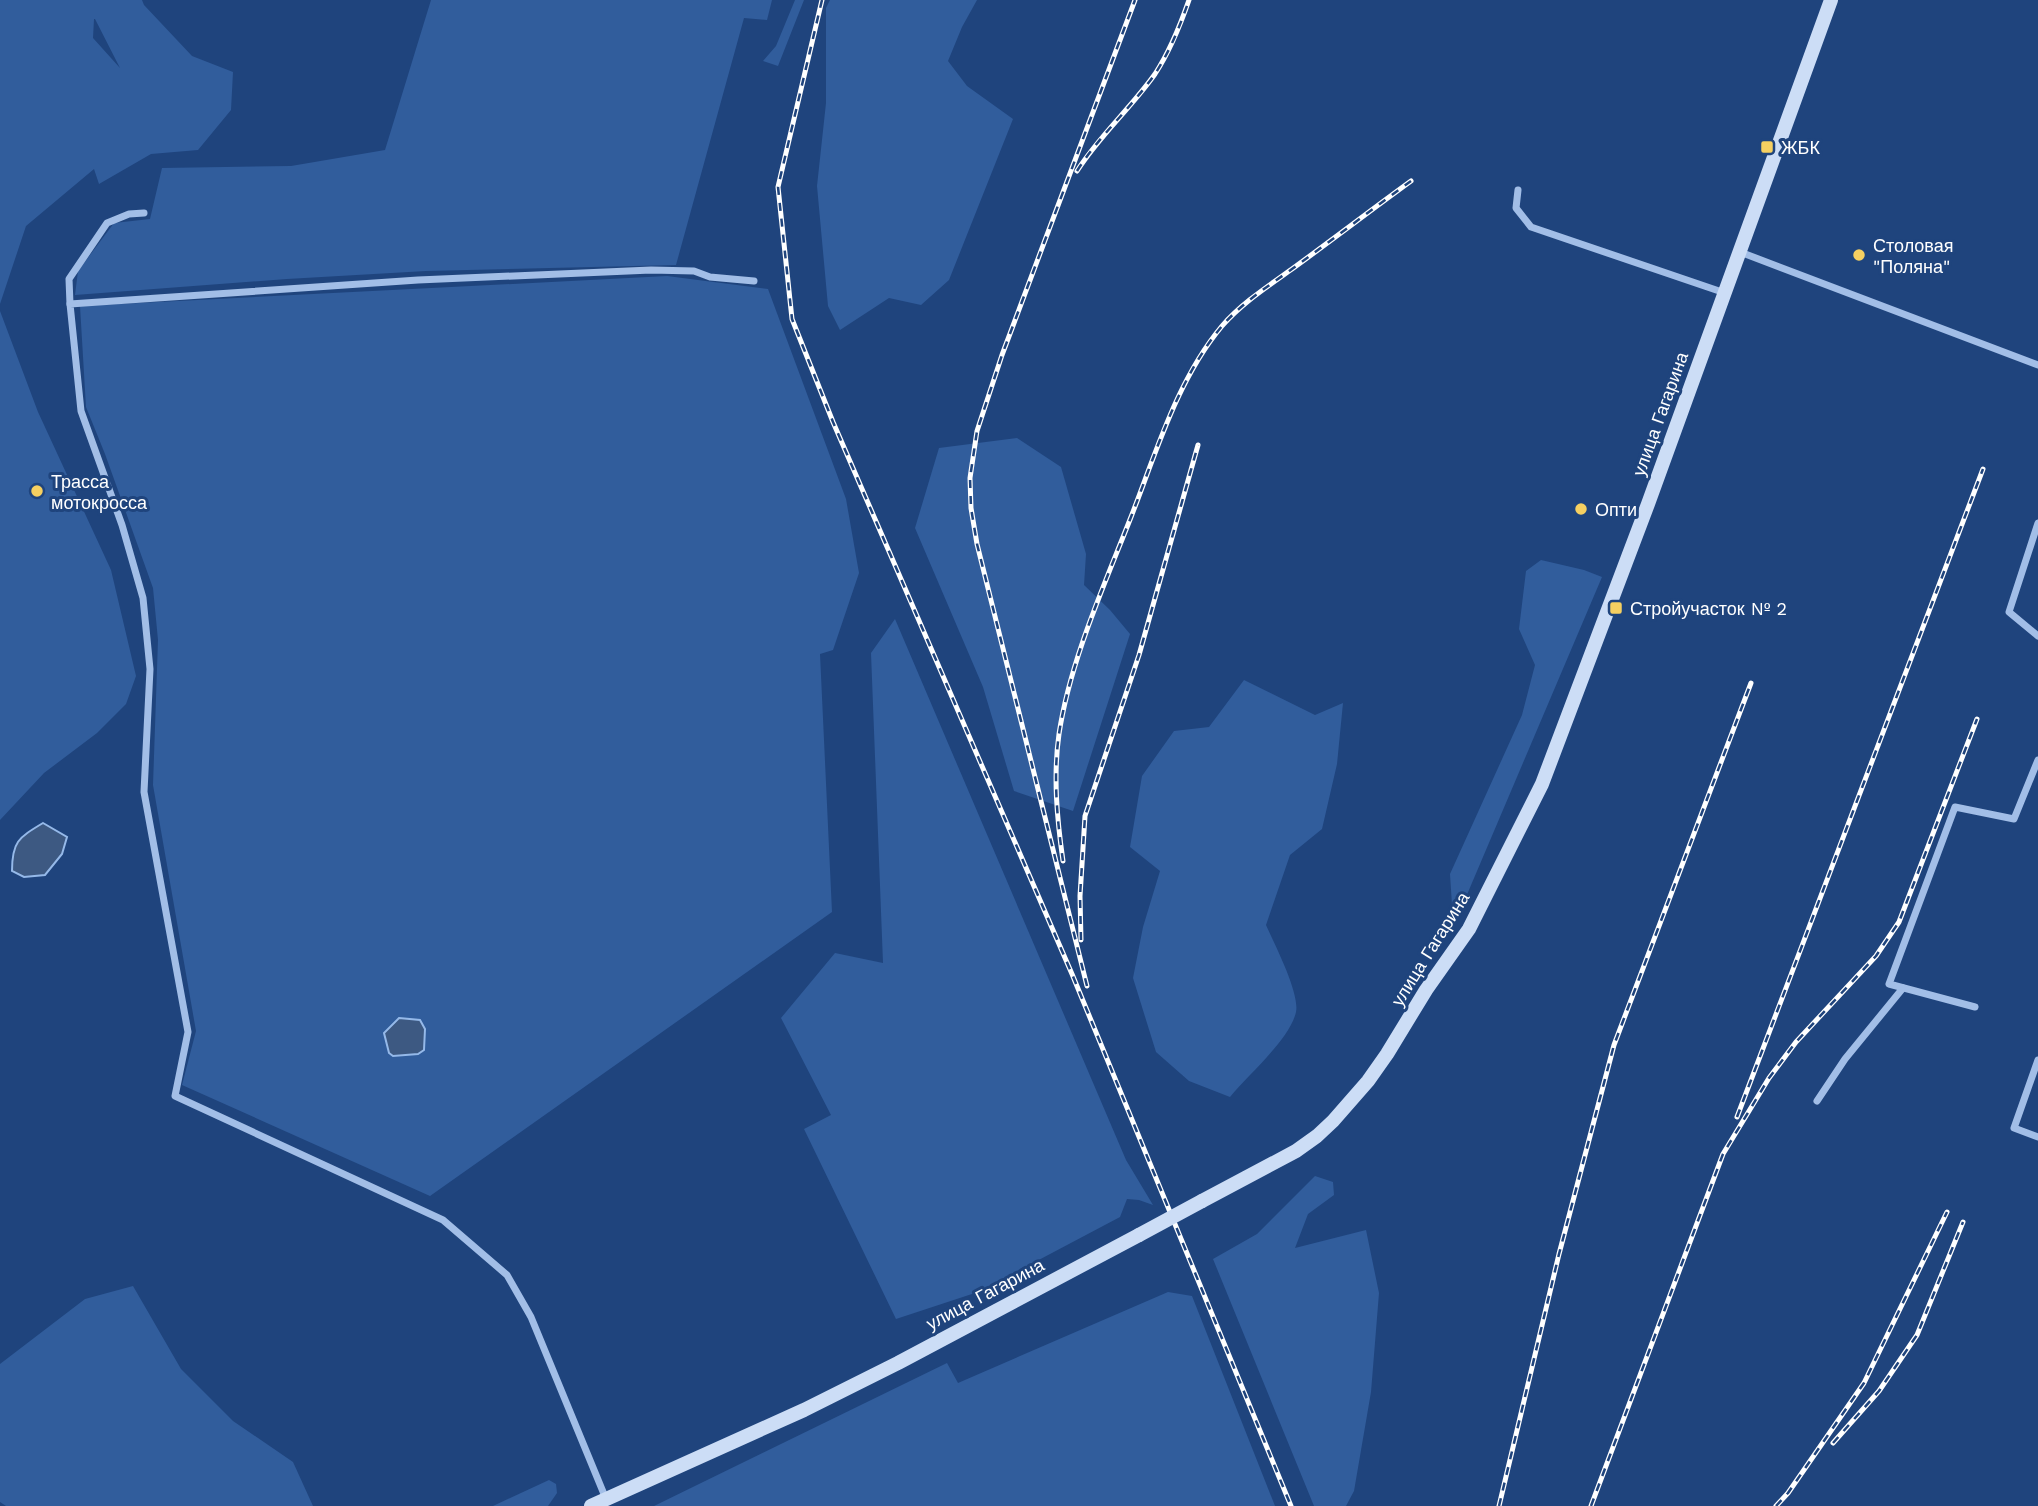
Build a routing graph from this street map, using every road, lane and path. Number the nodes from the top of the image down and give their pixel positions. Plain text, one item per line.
1 (1831, 0) edge
2 (1518, 190) dead end
3 (144, 213) dead end
4 (1740, 252) junction
5 (754, 281) dead end
6 (1725, 293) junction
7 (70, 304) junction
8 (2038, 365) edge
9 (2038, 523) edge
10 (2038, 636) edge
11 (2038, 760) edge
12 (1903, 988) junction
13 (1975, 1007) dead end
14 (2038, 1060) edge
15 (1817, 1101) dead end
16 (2038, 1137) edge
17 (606, 1499) junction
18 (592, 1506) edge

1 - 4 main road, улица Гагарина
2 - 6 street
3 - 7 street
4 - 6 main road, улица Гагарина
4 - 8 street
5 - 7 street
6 - 17 main road, улица Гагарина, bridge
7 - 17 street
9 - 10 street
11 - 12 street
12 - 13 street
12 - 15 street
14 - 16 street
17 - 18 main road, улица Гагарина

